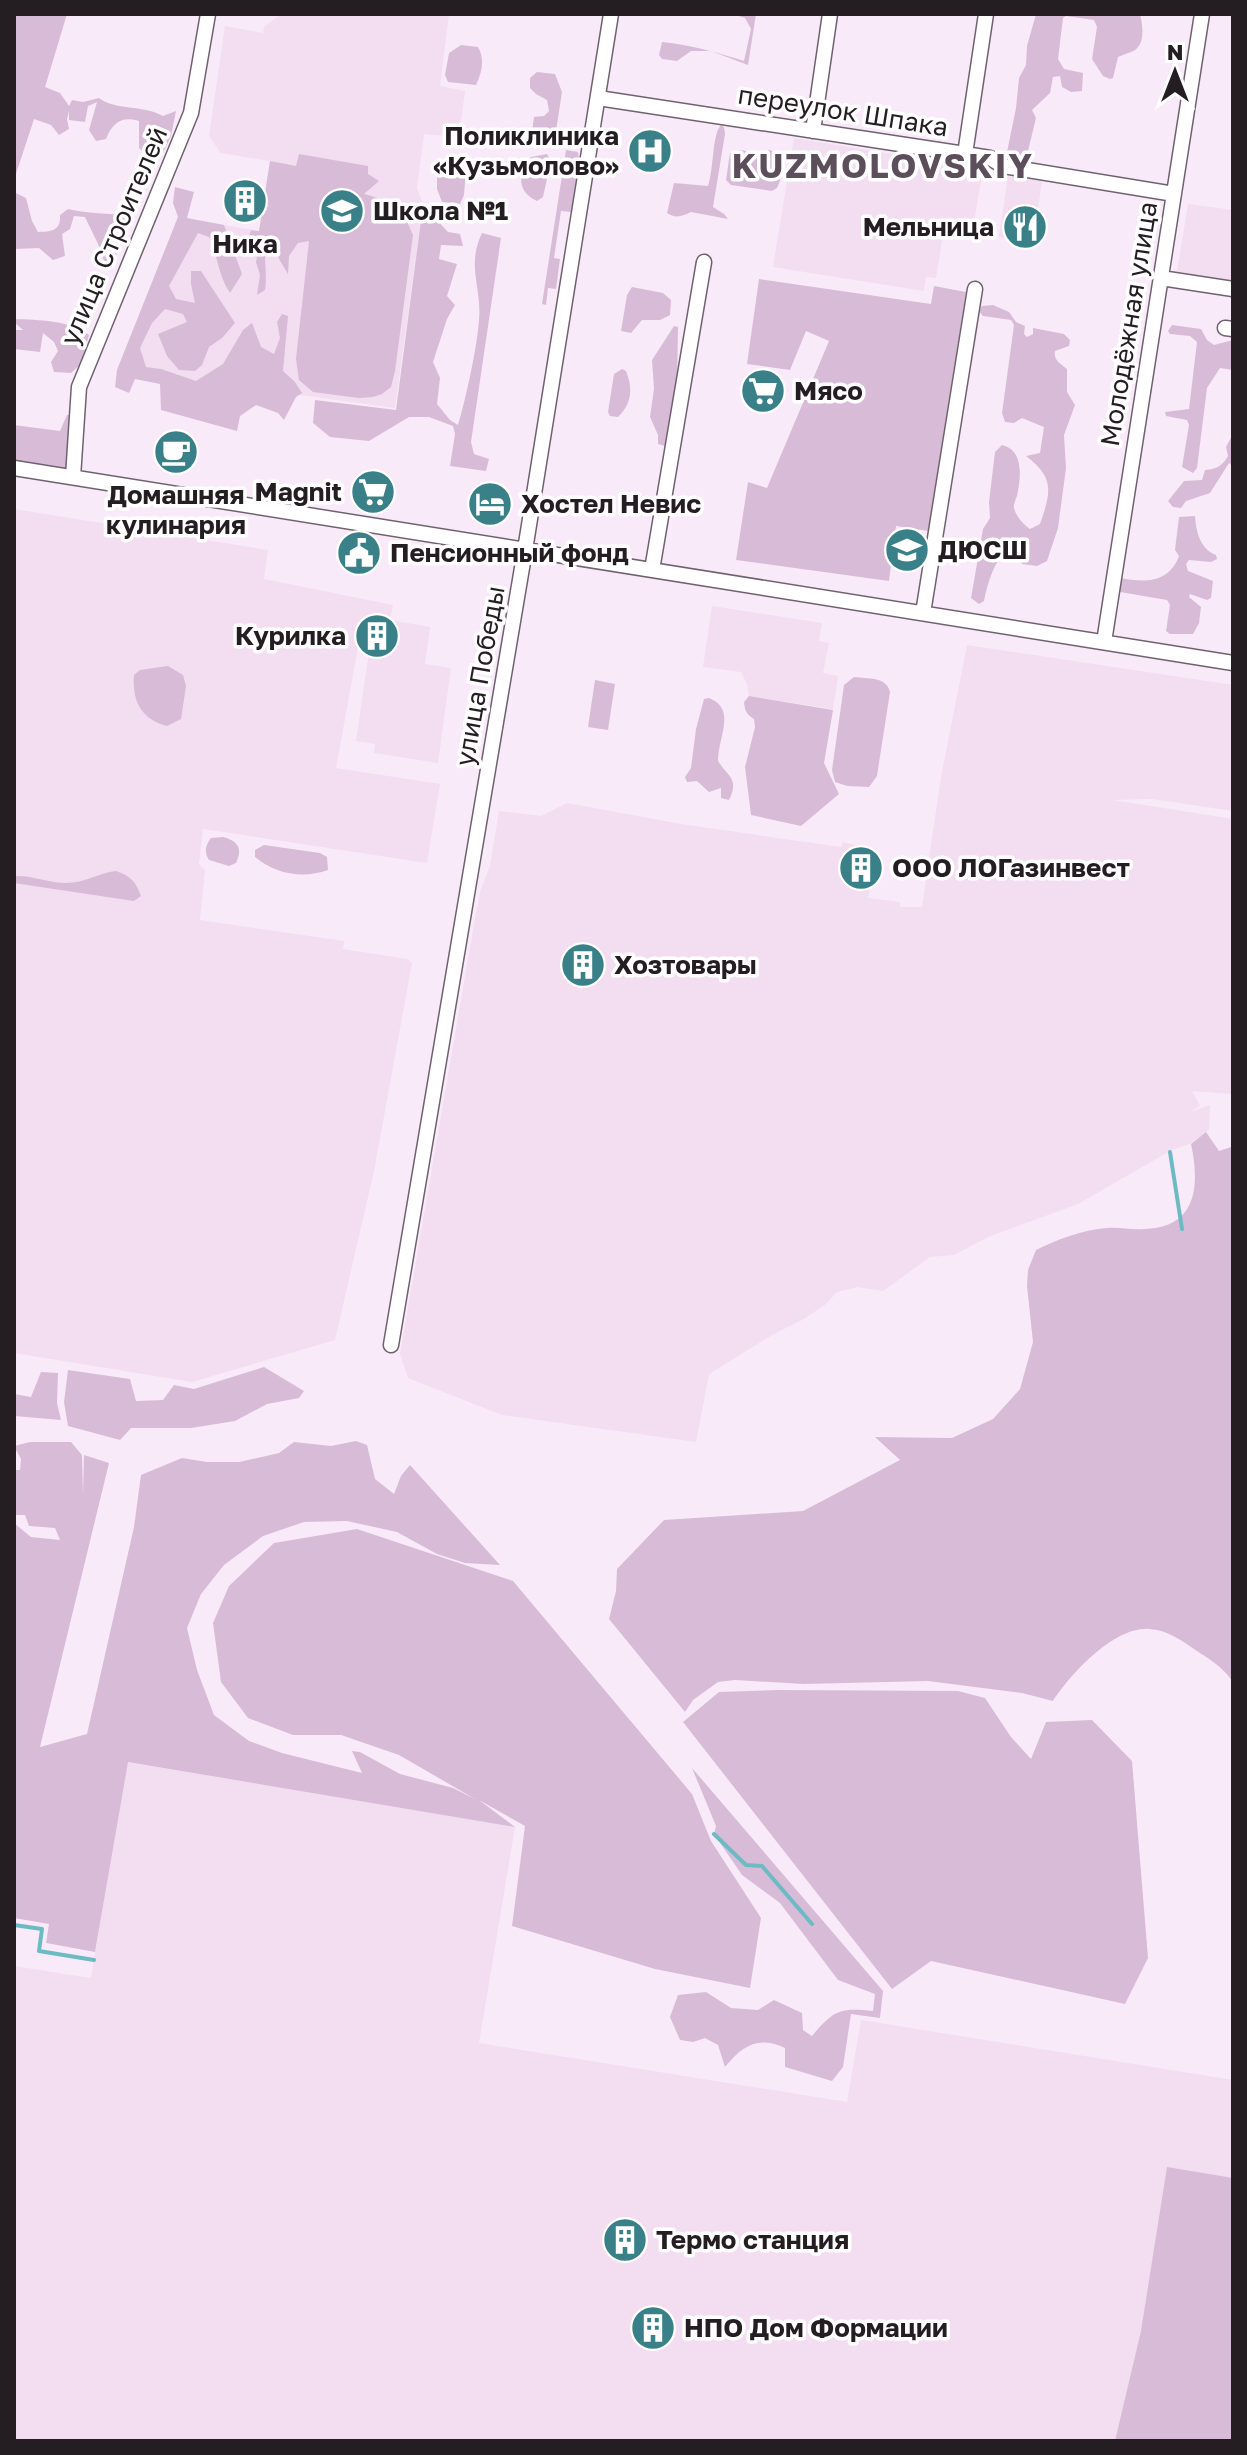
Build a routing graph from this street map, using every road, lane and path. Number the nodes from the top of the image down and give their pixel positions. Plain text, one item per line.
1 (208, 14) edge
2 (611, 14) edge
3 (830, 14) edge
4 (986, 14) edge
5 (1202, 14) edge
6 (598, 98) junction
7 (813, 131) junction
8 (965, 154) junction
9 (1174, 194) junction
10 (704, 262) dead end
11 (1161, 278) junction
12 (975, 289) dead end
13 (1233, 289) edge
14 (14, 468) edge
15 (73, 477) junction
16 (525, 550) junction
17 (652, 570) junction
18 (923, 613) junction
19 (1104, 642) junction
20 (1233, 663) edge
21 (391, 1345) dead end

1 - 15 street, улица Строителей
2 - 6 street, улица Победы
3 - 7 street
4 - 8 street
5 - 9 street, Молодёжная улица
6 - 7 street, переулок Шпака
6 - 16 street, улица Победы
7 - 8 street, переулок Шпака
8 - 9 street, переулок Шпака
9 - 11 street, Молодёжная улица
10 - 17 street
11 - 13 street
11 - 19 street, Молодёжная улица
12 - 18 street
14 - 15 street
15 - 16 street
16 - 17 street
16 - 21 street, улица Победы
17 - 18 street
18 - 19 street
19 - 20 street

